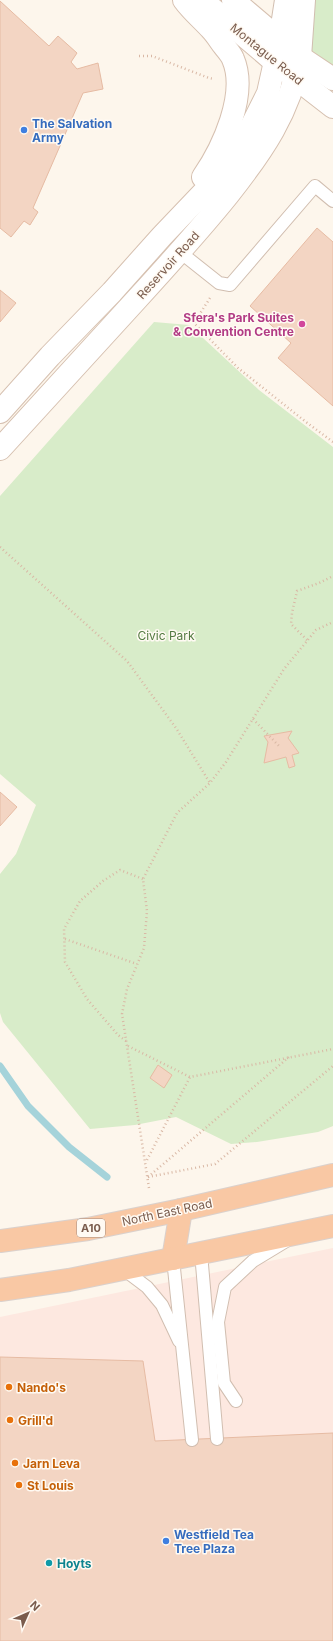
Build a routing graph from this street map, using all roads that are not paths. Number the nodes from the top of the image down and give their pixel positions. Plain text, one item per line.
1 (184, 0) edge
2 (202, 0) edge
3 (233, 0) edge
4 (286, 0) edge
5 (304, 0) edge
6 (280, 39) junction
7 (275, 62) junction
8 (299, 68) junction
9 (333, 79) edge
10 (333, 107) edge
11 (333, 201) edge
12 (180, 252) junction
13 (112, 292) junction
14 (0, 412) edge
15 (0, 449) edge
16 (333, 1175) edge
17 (181, 1210) junction
18 (333, 1226) edge
19 (299, 1233) junction
20 (0, 1241) edge
21 (201, 1253) junction
22 (173, 1259) junction
23 (123, 1269) junction
24 (0, 1290) edge
25 (183, 1352) junction
26 (236, 1401) dead end
27 (217, 1438) dead end
28 (192, 1440) dead end

1 - 13 main road
2 - 7 main road, Montague Road
3 - 6 main road, Montague Road
4 - 6 main road, Reservoir Road
5 - 8 main road, Reservoir Road
6 - 7 main road, Reservoir Road
6 - 8 main road, Montague Road
7 - 8 main road, Montague Road
7 - 13 main road, Reservoir Road
8 - 9 main road, Montague Road
8 - 10 main road, Montague Road
8 - 12 main road, Reservoir Road
11 - 12 lane
12 - 15 main road, Reservoir Road
13 - 14 main road, Reservoir Road
16 - 17 highway, North East Road / A10
17 - 20 highway, North East Road / A10
17 - 21 highway
17 - 22 highway
18 - 19 highway
19 - 21 highway
19 - 26 lane
21 - 22 highway
21 - 27 lane
22 - 23 highway
22 - 25 lane
23 - 24 highway
23 - 25 lane
25 - 28 lane

